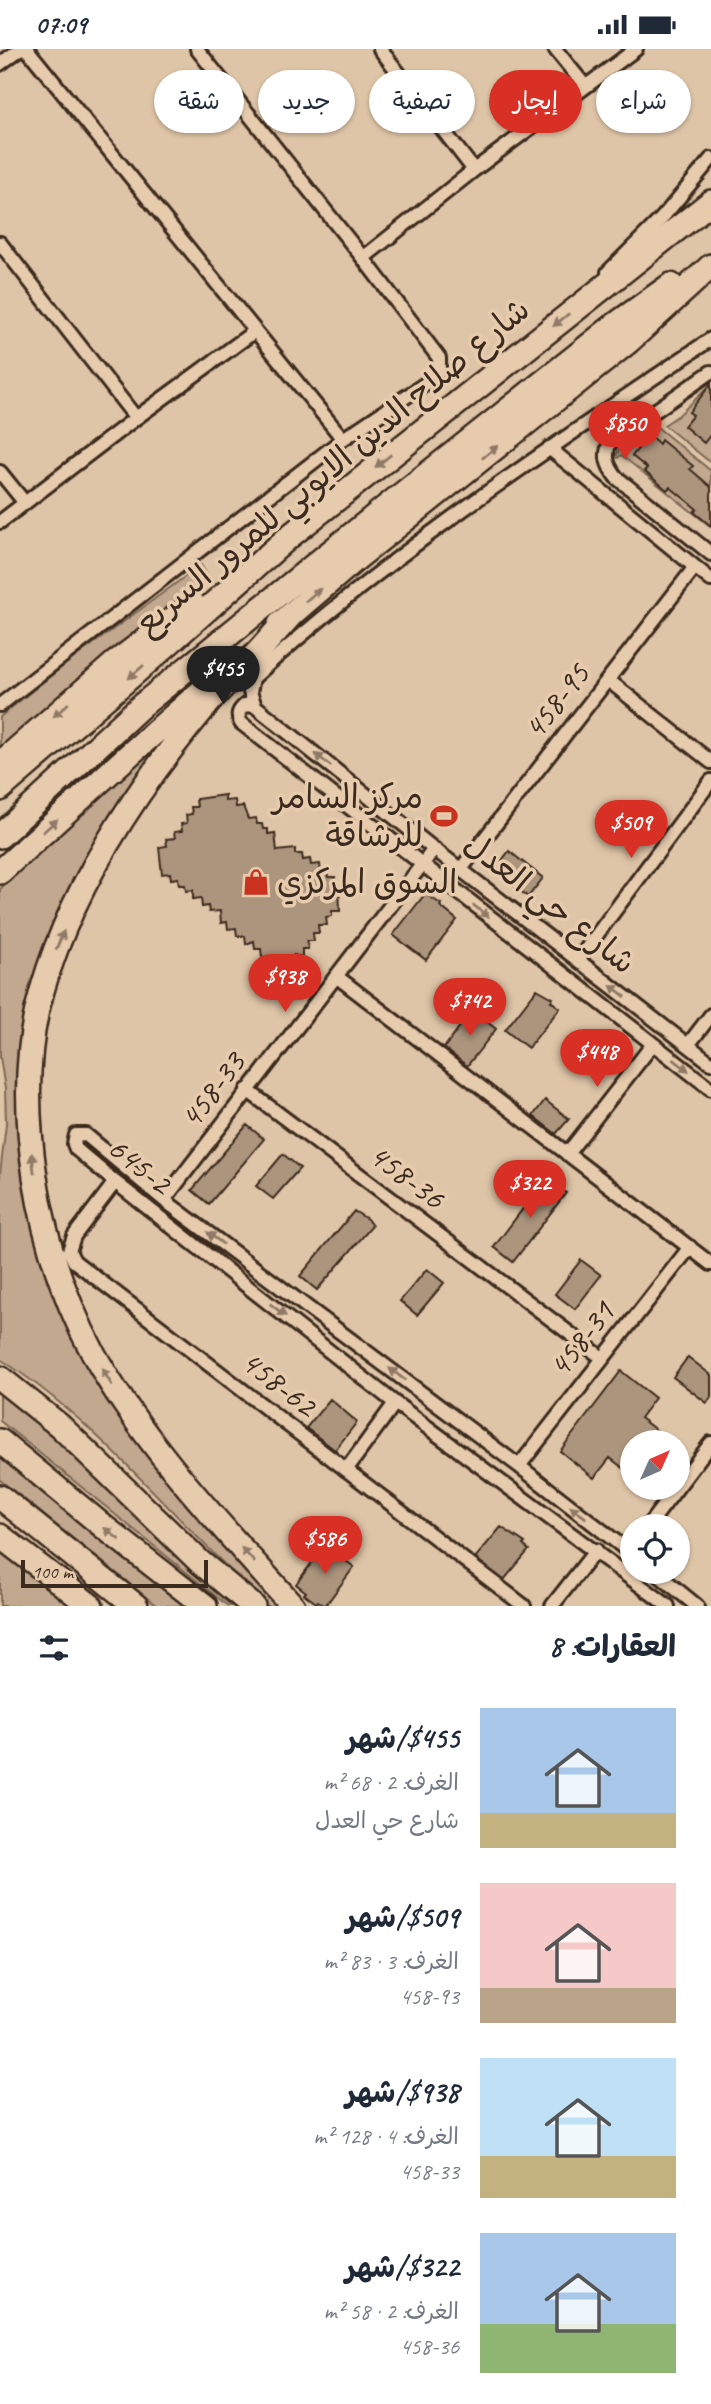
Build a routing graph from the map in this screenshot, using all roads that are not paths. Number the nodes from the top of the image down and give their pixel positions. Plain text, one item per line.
1 (20, 49) edge
2 (27, 49) edge
3 (197, 49) edge
4 (380, 49) edge
5 (555, 49) edge
6 (636, 49) edge
7 (0, 64) edge
8 (585, 86) junction
9 (711, 159) edge
10 (474, 170) junction
11 (711, 202) edge
12 (0, 243) edge
13 (711, 256) edge
14 (363, 258) junction
15 (711, 266) edge
16 (589, 297) junction
17 (255, 331) junction
18 (711, 339) edge
19 (711, 373) edge
20 (136, 418) junction
21 (343, 439) junction
22 (549, 448) junction
23 (0, 472) edge
24 (25, 503) junction
25 (0, 522) edge
26 (290, 535) junction
27 (711, 554) edge
28 (357, 558) junction
29 (695, 567) junction
30 (375, 577) junction
31 (711, 580) edge
32 (290, 615) junction
33 (608, 680) junction
34 (1, 704) edge
35 (255, 706) junction
36 (711, 762) edge
37 (0, 764) edge
38 (711, 781) edge
39 (0, 789) edge
40 (0, 836) edge
41 (434, 849) junction
42 (421, 865) junction
43 (461, 869) junction
44 (0, 872) edge
45 (578, 960) junction
46 (336, 976) junction
47 (711, 1015) edge
48 (653, 1044) junction
49 (688, 1045) junction
50 (711, 1062) edge
51 (711, 1089) edge
52 (247, 1090) junction
53 (567, 1154) junction
54 (115, 1182) junction
55 (159, 1196) junction
56 (145, 1205) junction
57 (690, 1247) junction
58 (711, 1264) edge
59 (601, 1357) junction
60 (0, 1378) edge
61 (395, 1403) junction
62 (0, 1441) edge
63 (711, 1443) edge
64 (519, 1466) junction
65 (346, 1470) junction
66 (0, 1497) edge
67 (657, 1514) edge
68 (0, 1536) edge
69 (620, 1543) edge
70 (596, 1550) junction
71 (670, 1584) edge
72 (91, 1606) edge
73 (136, 1606) edge
74 (205, 1606) edge
75 (253, 1606) edge
76 (293, 1606) edge
77 (524, 1606) edge
78 (552, 1606) edge
79 (668, 1606) edge
80 (697, 1606) edge

1 - 7 street
2 - 17 street
3 - 14 street
4 - 10 street
5 - 8 street
6 - 8 street
8 - 10 street
9 - 16 street
10 - 14 street
11 - 16 highway, شارع صلاح الدين الايوبي للمرور السريع
12 - 20 street
13 - 40 highway, شارع صلاح الدين الايوبي للمرور السريع
14 - 21 street
28 -> 15 highway
16 -> 26 highway, شارع صلاح الدين الايوبي للمرور السريع
17 - 20 street
17 - 21 street
18 - 22 street
19 - 27 street
20 - 24 street
21 - 34 street
22 - 29 street
22 - 30 street
23 - 24 street
24 - 25 street
26 -> 37 highway
26 -> 39 highway, شارع صلاح الدين الايوبي للمرور السريع
28 - 30 street
32 -> 28 highway
29 - 31 street
29 - 33 street, 458-95
30 - 35 street
44 -> 32 highway
76 -> 32 highway
33 - 36 street
33 - 43 street, 458-95
41 -> 35 street, شارع حي العدل
35 - 42 street, شارع حي العدل
38 - 45 street
41 - 42 street, 458-33
41 - 43 street, شارع حي العدل
42 - 46 street, 458-33
42 -> 48 street, شارع حي العدل
43 - 45 street, شارع حي العدل
49 -> 45 street, شارع حي العدل
46 - 52 street, 458-33
46 - 53 street
47 - 49 street
48 -> 51 street, شارع حي العدل
48 - 53 street
49 - 50 street, شارع حي العدل
52 - 55 street, 458-33
52 - 59 street, 458-36
53 - 57 street
54 - 55 street, 645-2
54 - 56 street, 645-2
54 - 65 street, 458-62
55 - 56 street, 458-33
64 -> 55 street, 645-2
56 -> 61 street, 645-2
57 - 58 street
57 - 59 street, 458-31
59 - 64 street, 458-31
60 - 75 highway
61 - 65 street
61 - 70 street, 645-2
74 -> 62 highway
63 - 67 street
69 -> 64 street, 645-2
65 - 77 street, 458-62
66 - 73 highway
68 - 72 highway
70 - 78 street
70 - 79 street, 645-2
71 - 80 street

